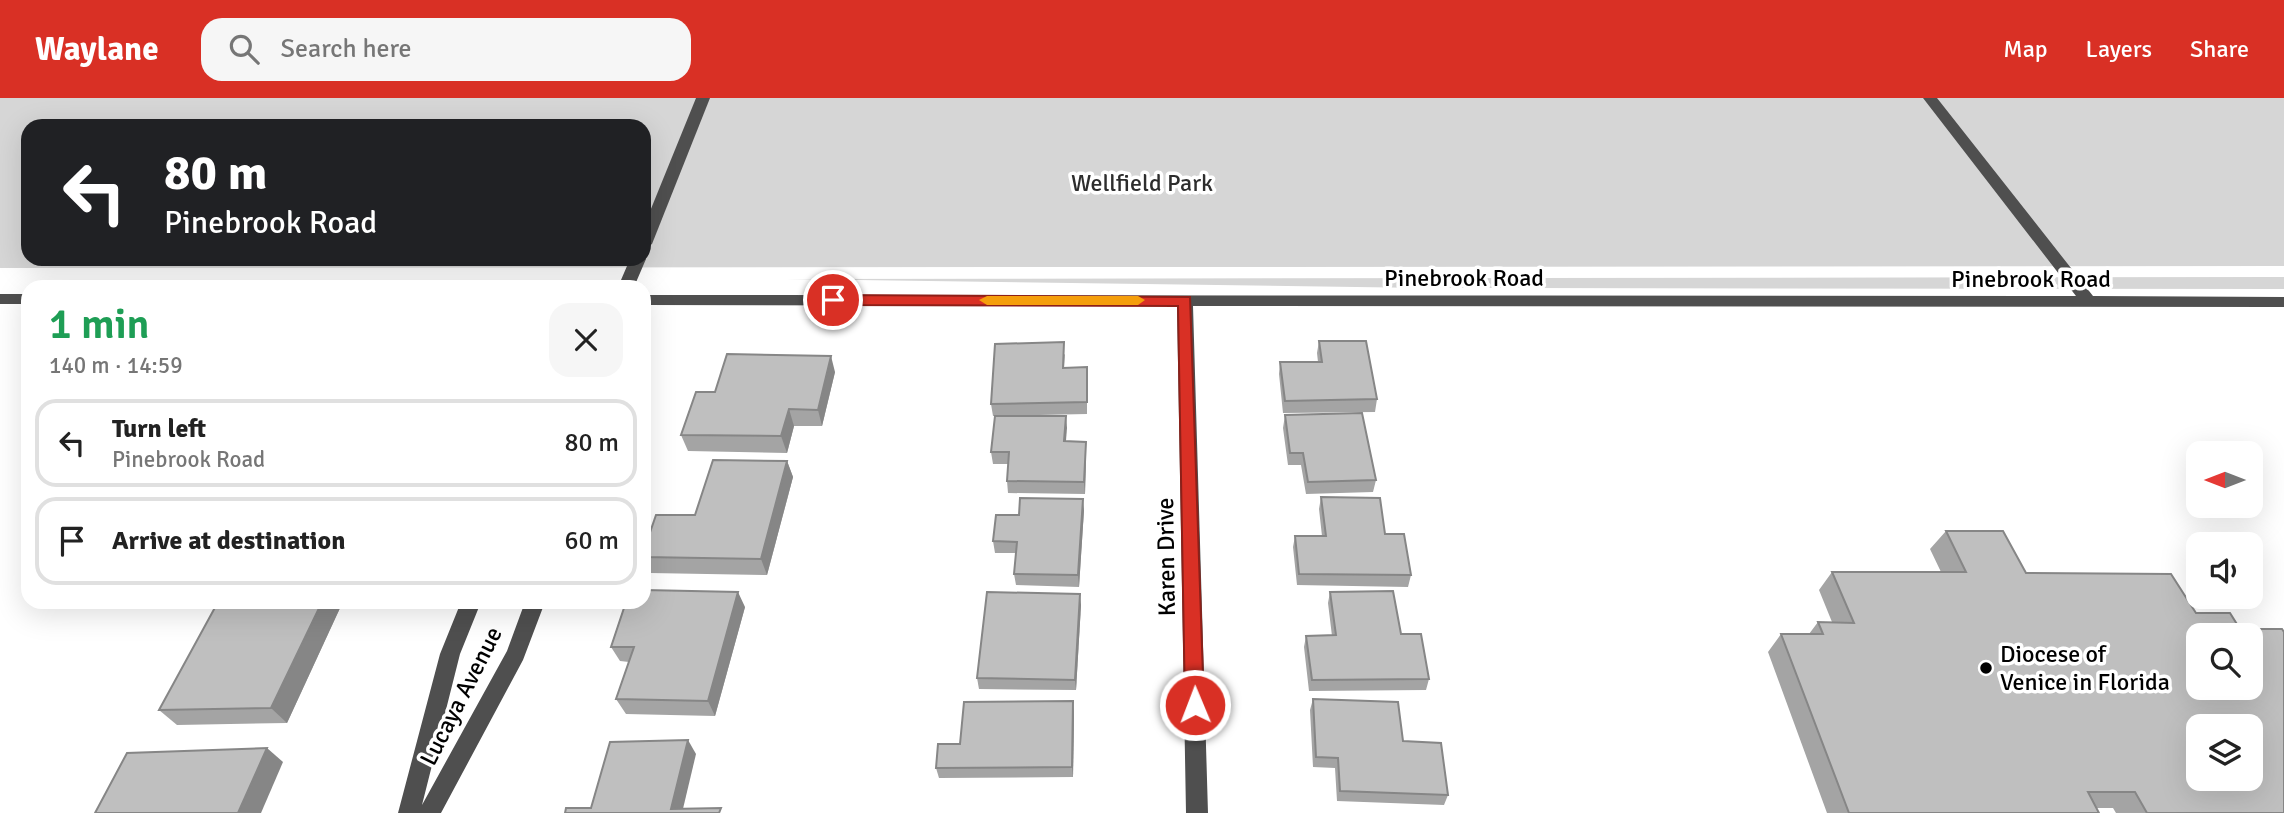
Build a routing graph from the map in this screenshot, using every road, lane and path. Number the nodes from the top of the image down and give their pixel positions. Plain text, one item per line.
1 (703, 98) edge
2 (1930, 98) edge
3 (651, 227) edge
4 (0, 299) edge
5 (21, 299) edge
6 (651, 300) edge
7 (1185, 301) junction
8 (2090, 302) junction
9 (2284, 302) edge
10 (468, 609) edge
11 (533, 609) edge
12 (410, 813) edge
13 (429, 813) edge
14 (1197, 813) edge

1 - 3 street
2 - 8 street
4 - 5 street
6 - 7 street, Pinebrook Road
7 - 8 street, Pinebrook Road
7 - 14 street, Karen Drive
8 - 9 street, Pinebrook Road
10 - 12 street, Lucaya Avenue
11 - 13 street, Lucaya Avenue

